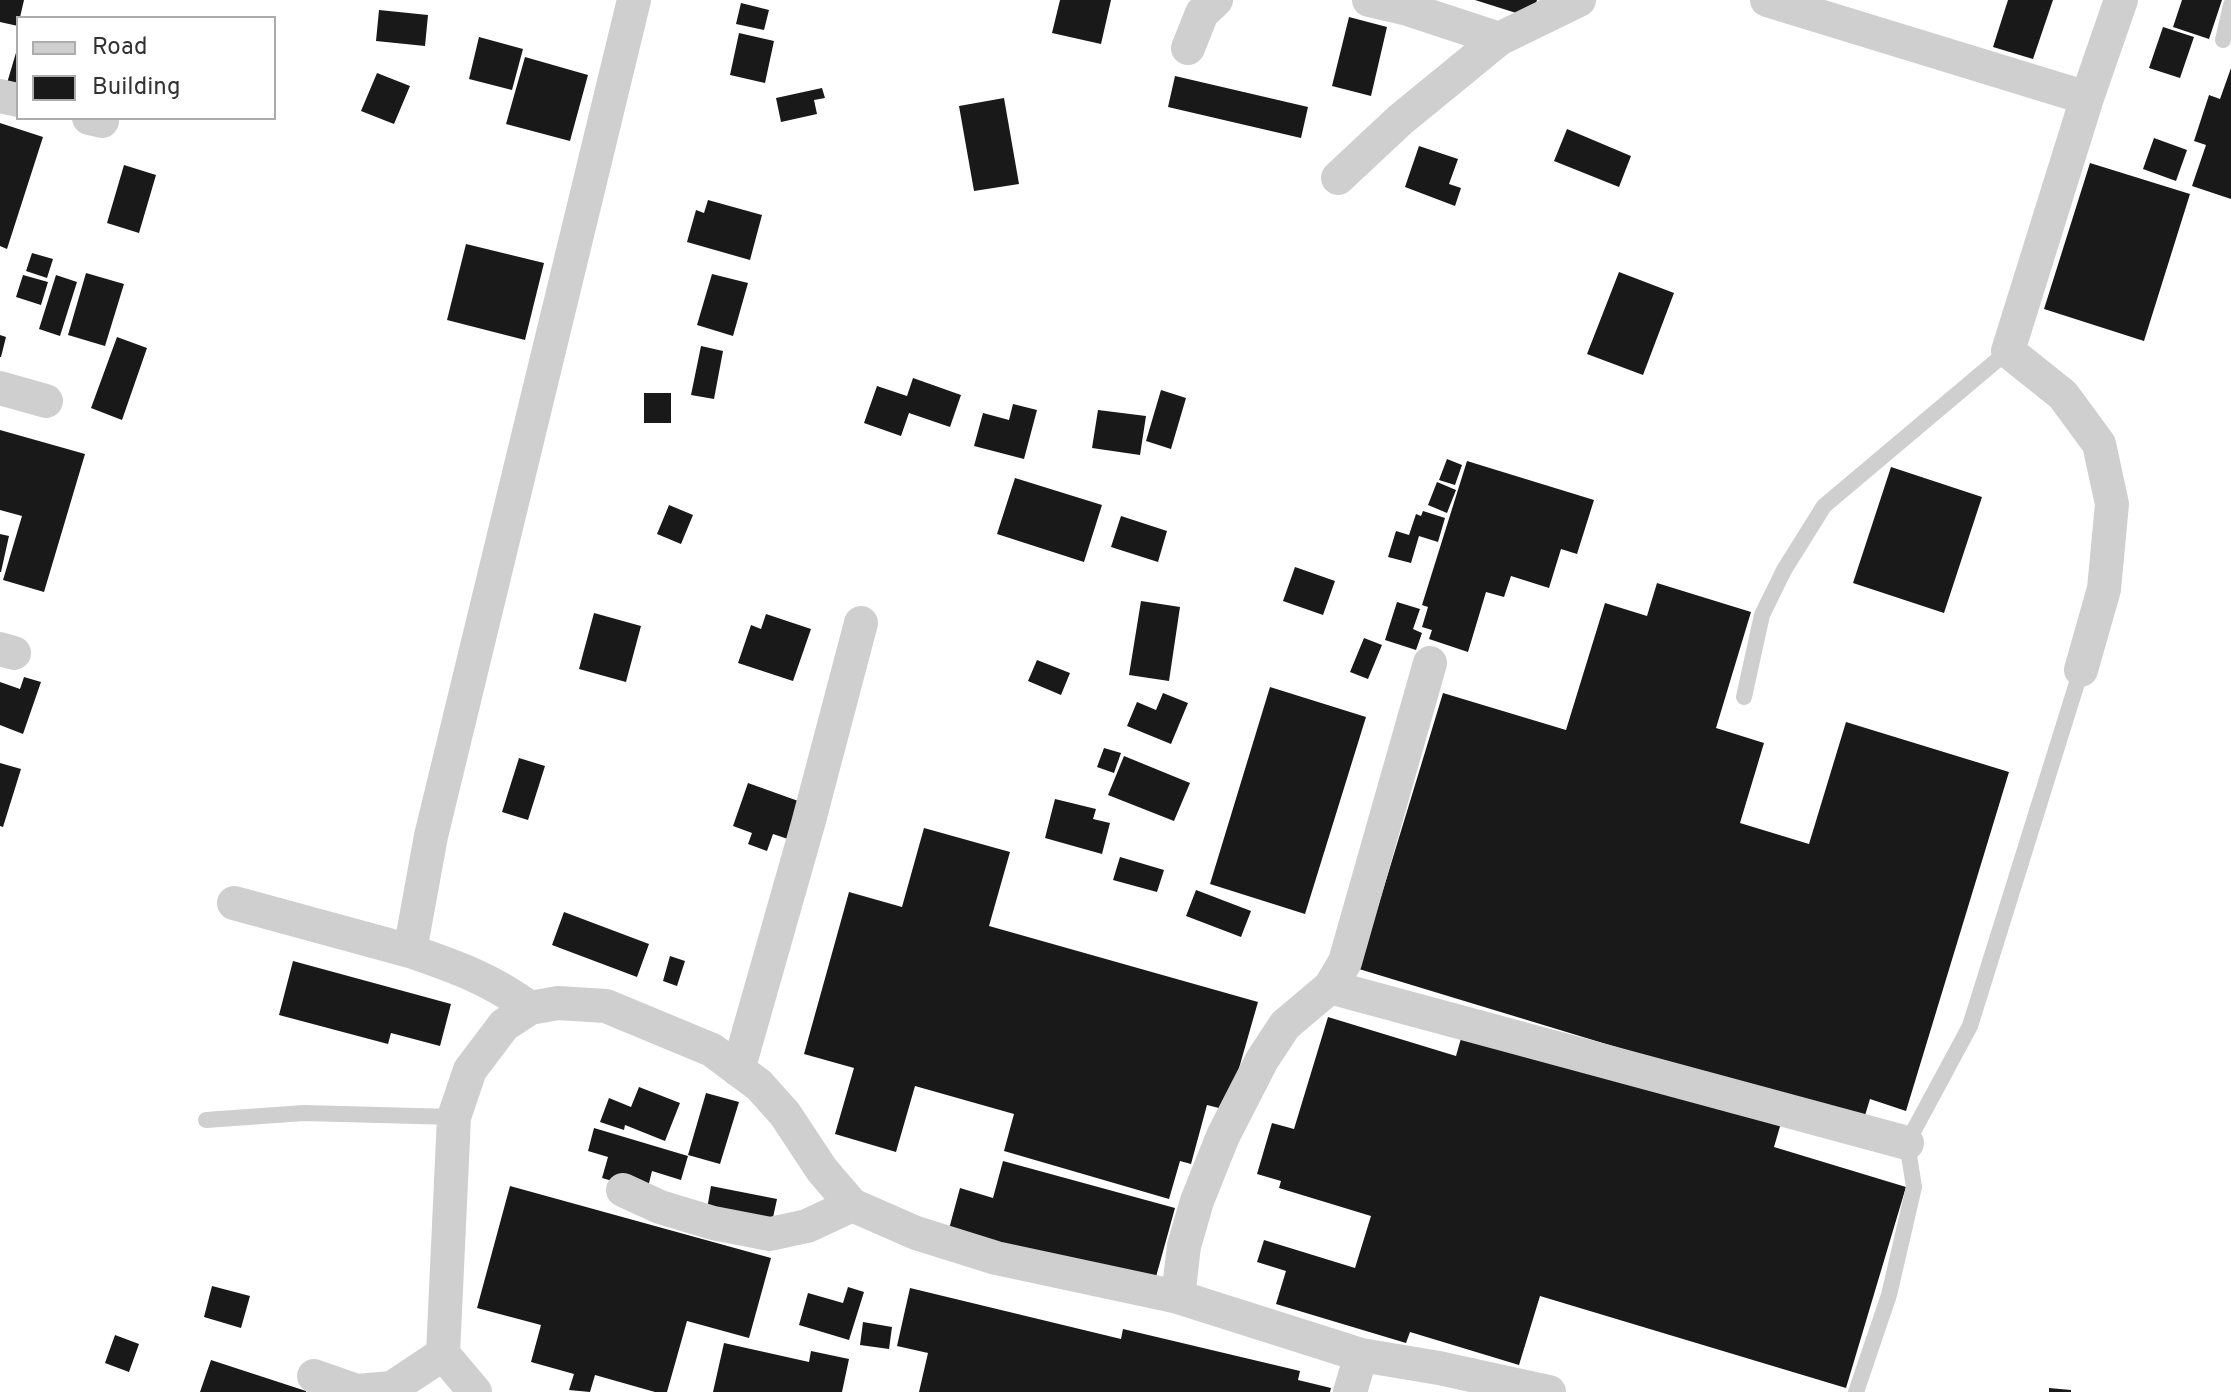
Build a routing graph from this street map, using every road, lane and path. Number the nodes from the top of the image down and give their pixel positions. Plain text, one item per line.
1 (634, 0) edge
2 (1216, 0) edge
3 (1369, 0) edge
4 (1579, 0) edge
5 (1767, 0) edge
6 (2121, 0) edge
7 (2231, 5) edge
8 (1499, 39) junction
9 (2223, 40) dead end
10 (1188, 48) dead end
11 (2087, 98) junction
12 (1338, 178) dead end
13 (2008, 351) junction
14 (0, 388) edge
15 (46, 401) dead end
16 (861, 623) dead end
17 (1430, 663) dead end
18 (2081, 670) joint
19 (1744, 697) dead end
20 (234, 903) dead end
21 (410, 951) junction
22 (1330, 987) junction
23 (530, 1008) junction
24 (738, 1070) junction
25 (454, 1117) junction
26 (206, 1120) dead end
27 (1907, 1143) junction
28 (623, 1190) dead end
29 (852, 1205) junction
30 (1178, 1297) junction
31 (443, 1354) junction
32 (1361, 1355) junction
33 (314, 1376) dead end
34 (475, 1392) edge
35 (1350, 1392) edge
36 (1549, 1392) edge
37 (1856, 1392) edge

1 - 21 street
2 - 10 street
3 - 8 street
4 - 8 street
5 - 11 street
6 - 11 street
7 - 9 lane
8 - 12 street
11 - 13 street
13 - 18 street
13 - 19 lane
14 - 15 street
16 - 24 street
17 - 22 street
18 - 27 lane
20 - 21 street
21 - 23 street
22 - 27 street
22 - 30 street
23 - 24 street
23 - 25 street
24 - 29 street
25 - 26 lane
25 - 31 street
27 - 37 lane
28 - 29 street
29 - 30 street
30 - 32 street
31 - 33 street
31 - 34 street
32 - 35 street
32 - 36 street

